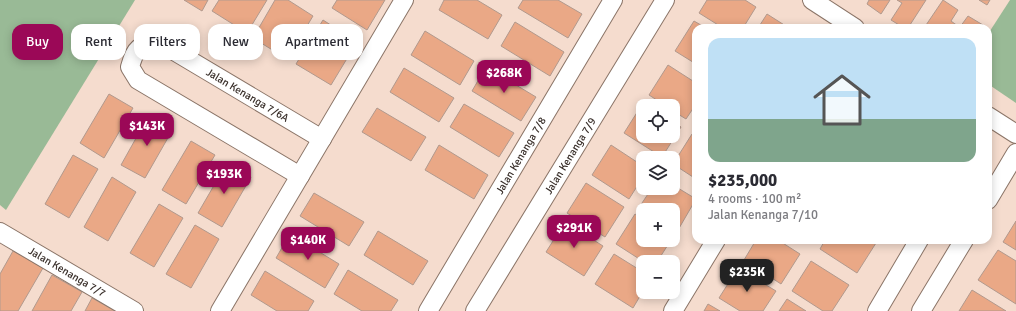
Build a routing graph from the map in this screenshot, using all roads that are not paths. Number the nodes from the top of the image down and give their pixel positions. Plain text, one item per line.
1 (404, 0) edge
2 (613, 0) edge
3 (666, 0) edge
4 (812, 0) edge
5 (845, 24) edge
6 (992, 119) edge
7 (1016, 134) edge
8 (322, 139) junction
9 (1016, 153) edge
10 (300, 176) junction
11 (992, 193) edge
12 (0, 232) edge
13 (714, 244) edge
14 (917, 244) edge
15 (962, 244) edge
16 (134, 311) edge
17 (220, 311) edge
18 (428, 311) edge
19 (475, 311) edge
20 (673, 311) edge
21 (877, 311) edge
22 (921, 311) edge

1 - 8 street
2 - 18 street, Jalan Kenanga 7/8
3 - 19 street, Jalan Kenanga 7/9
4 - 5 street
6 - 7 street
8 - 10 street
8 - 10 street, Jalan Kenanga 7/6A
9 - 11 street
10 - 17 street
12 - 16 street, Jalan Kenanga 7/7
13 - 20 street
14 - 21 street
15 - 22 street

